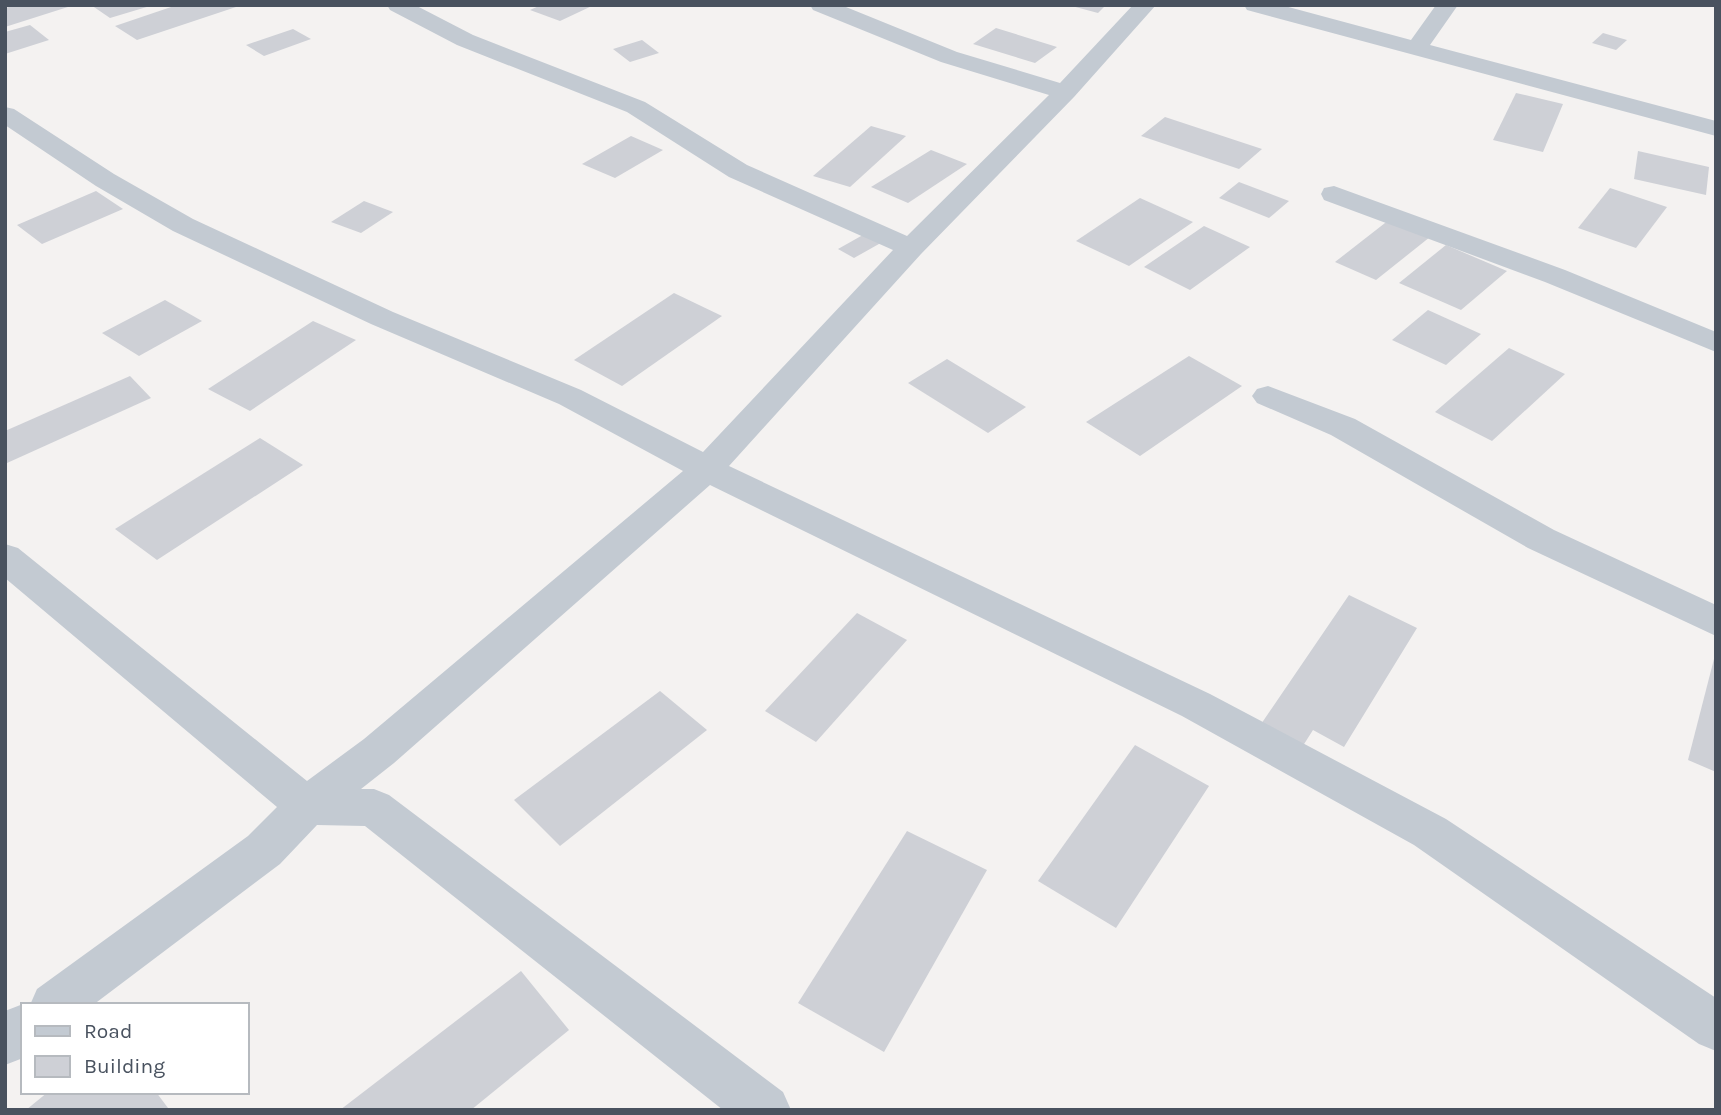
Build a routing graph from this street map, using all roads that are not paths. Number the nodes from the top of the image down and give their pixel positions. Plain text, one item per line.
1 (398, 5) edge
2 (821, 5) edge
3 (1145, 5) edge
4 (1255, 5) edge
5 (1447, 5) edge
6 (1416, 49) junction
7 (1065, 92) junction
8 (5, 114) edge
9 (1716, 129) edge
10 (1334, 194) dead end
11 (911, 248) junction
12 (1716, 343) edge
13 (1268, 396) dead end
14 (707, 469) junction
15 (5, 557) edge
16 (1716, 622) edge
17 (307, 806) junction
18 (57, 1003) edge
19 (1716, 1027) edge
20 (21, 1029) edge
21 (5, 1041) edge
22 (765, 1110) edge

1 - 11 street
2 - 7 street
3 - 7 street
4 - 6 street
5 - 6 street
6 - 9 street
7 - 11 street
8 - 14 street
10 - 12 street
11 - 14 street
13 - 16 street
14 - 17 street
14 - 19 street
15 - 17 street
17 - 18 street
17 - 22 street
20 - 21 street

